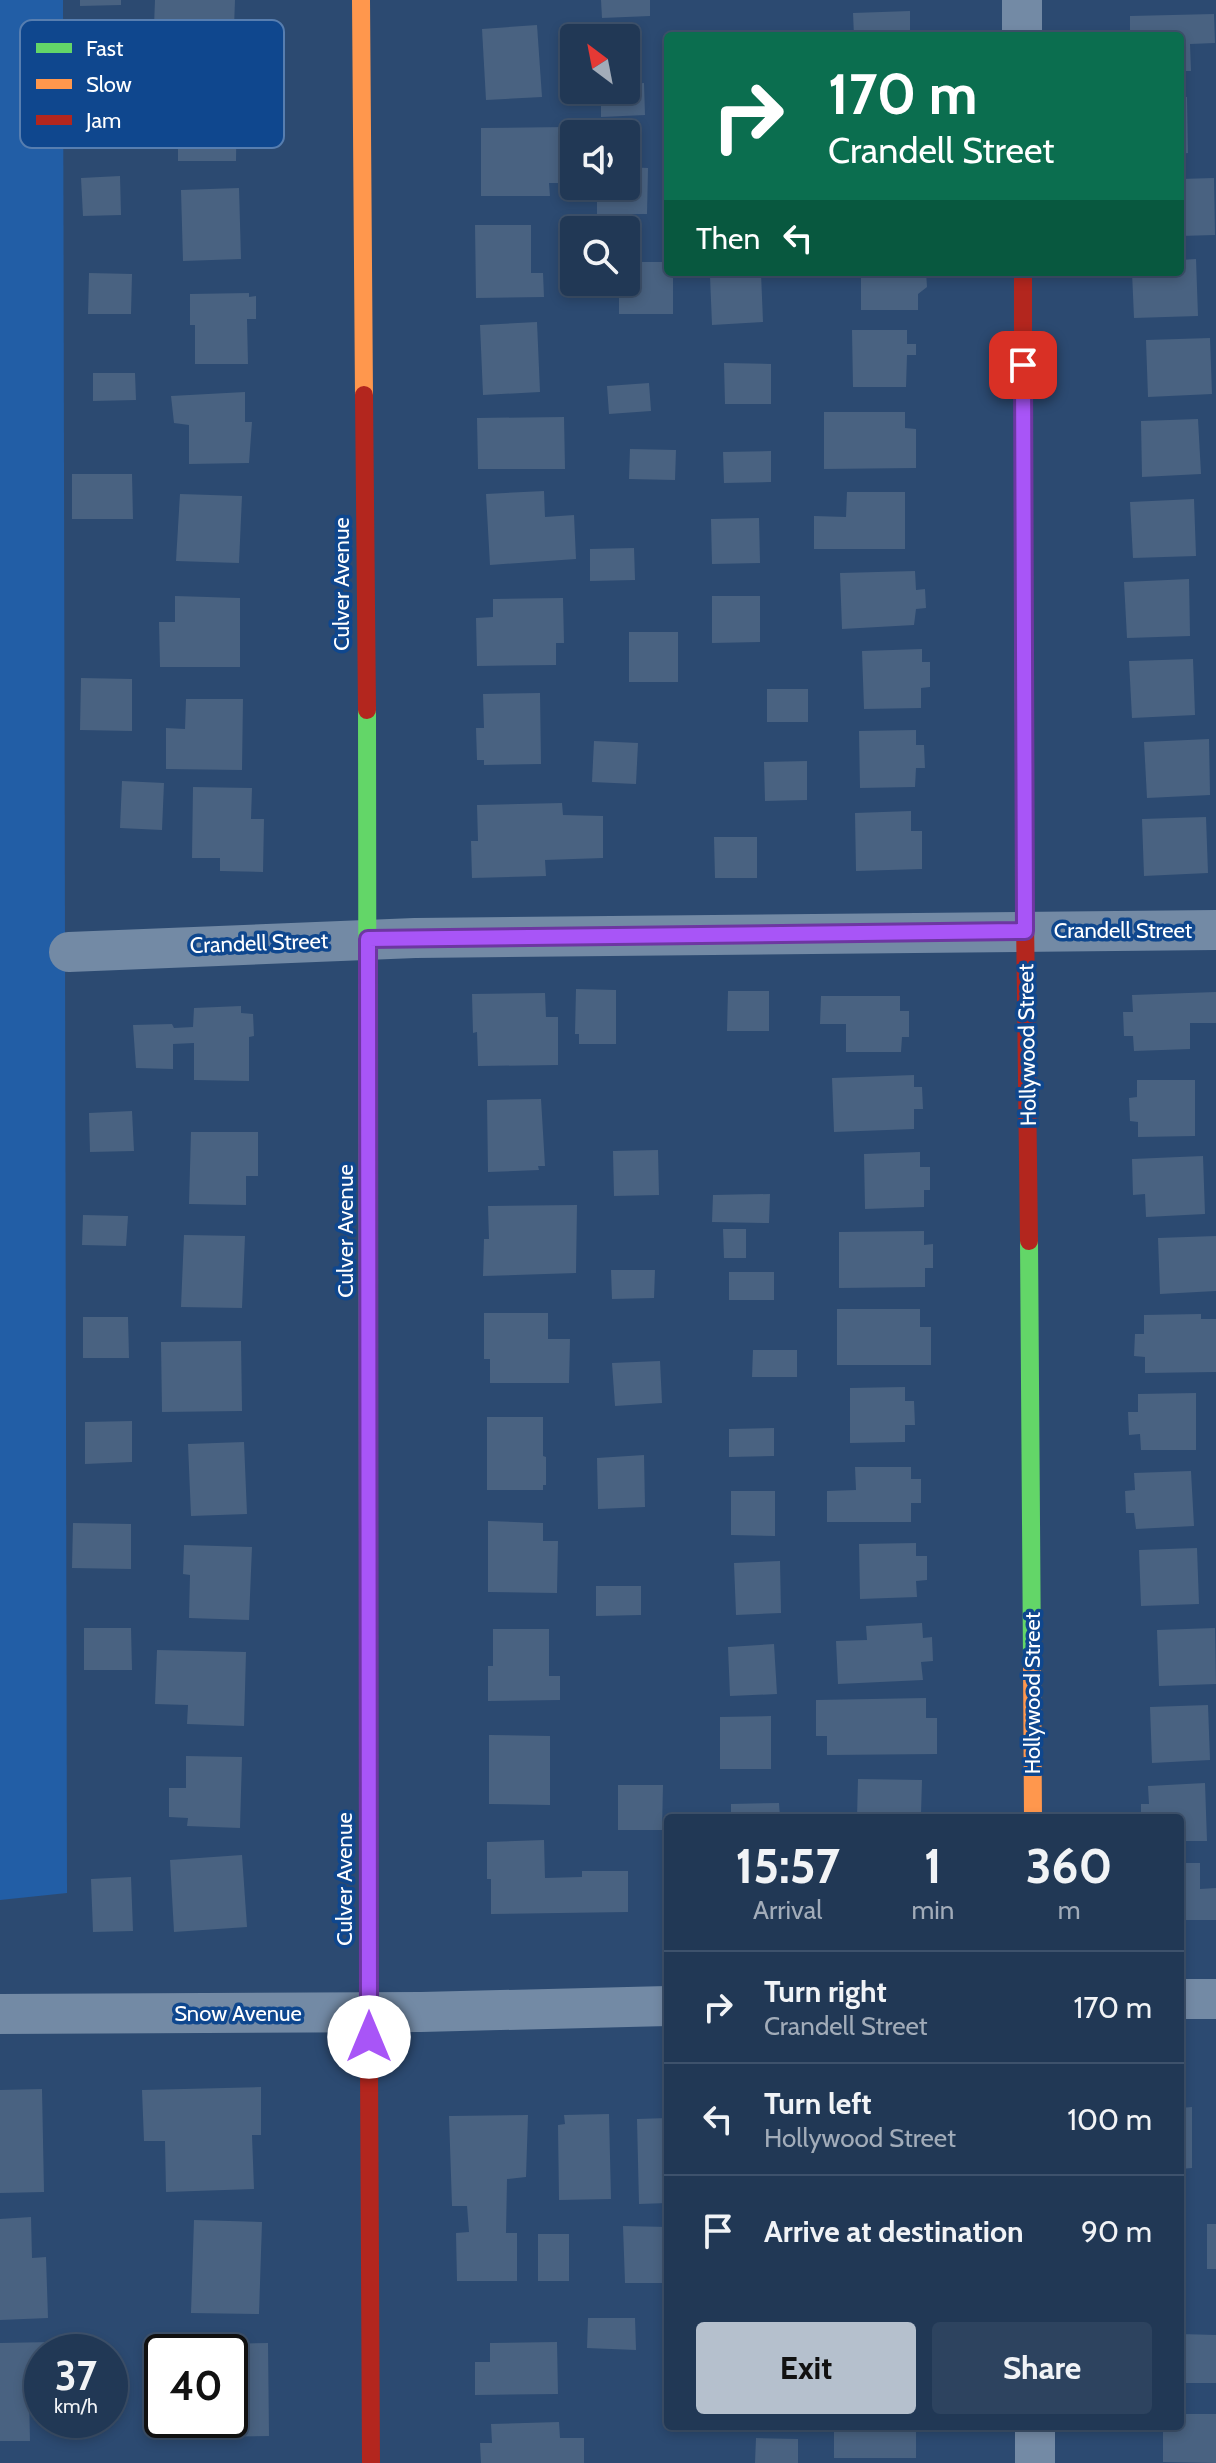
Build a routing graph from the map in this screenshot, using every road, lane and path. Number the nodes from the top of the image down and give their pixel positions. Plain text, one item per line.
1 (361, 0) edge
2 (1022, 0) edge
3 (1022, 32) edge
4 (1023, 276) edge
5 (1216, 930) edge
6 (1025, 931) junction
7 (368, 939) junction
8 (69, 952) dead end
9 (1033, 1814) edge
10 (1184, 1999) edge
11 (1216, 1999) edge
12 (664, 2006) edge
13 (368, 2012) junction
14 (0, 2014) edge
15 (1035, 2430) edge
16 (371, 2463) edge
17 (1035, 2463) edge

1 - 7 street, Culver Avenue
2 - 3 street
4 - 6 street, Hollywood Street
5 - 6 street, Crandell Street
6 - 7 street, Crandell Street
6 - 9 street, Hollywood Street
7 - 8 street, Crandell Street
7 - 13 street, Culver Avenue
10 - 11 street
12 - 13 street, Snow Avenue
13 - 14 street, Snow Avenue
13 - 16 street, Culver Avenue
15 - 17 street

